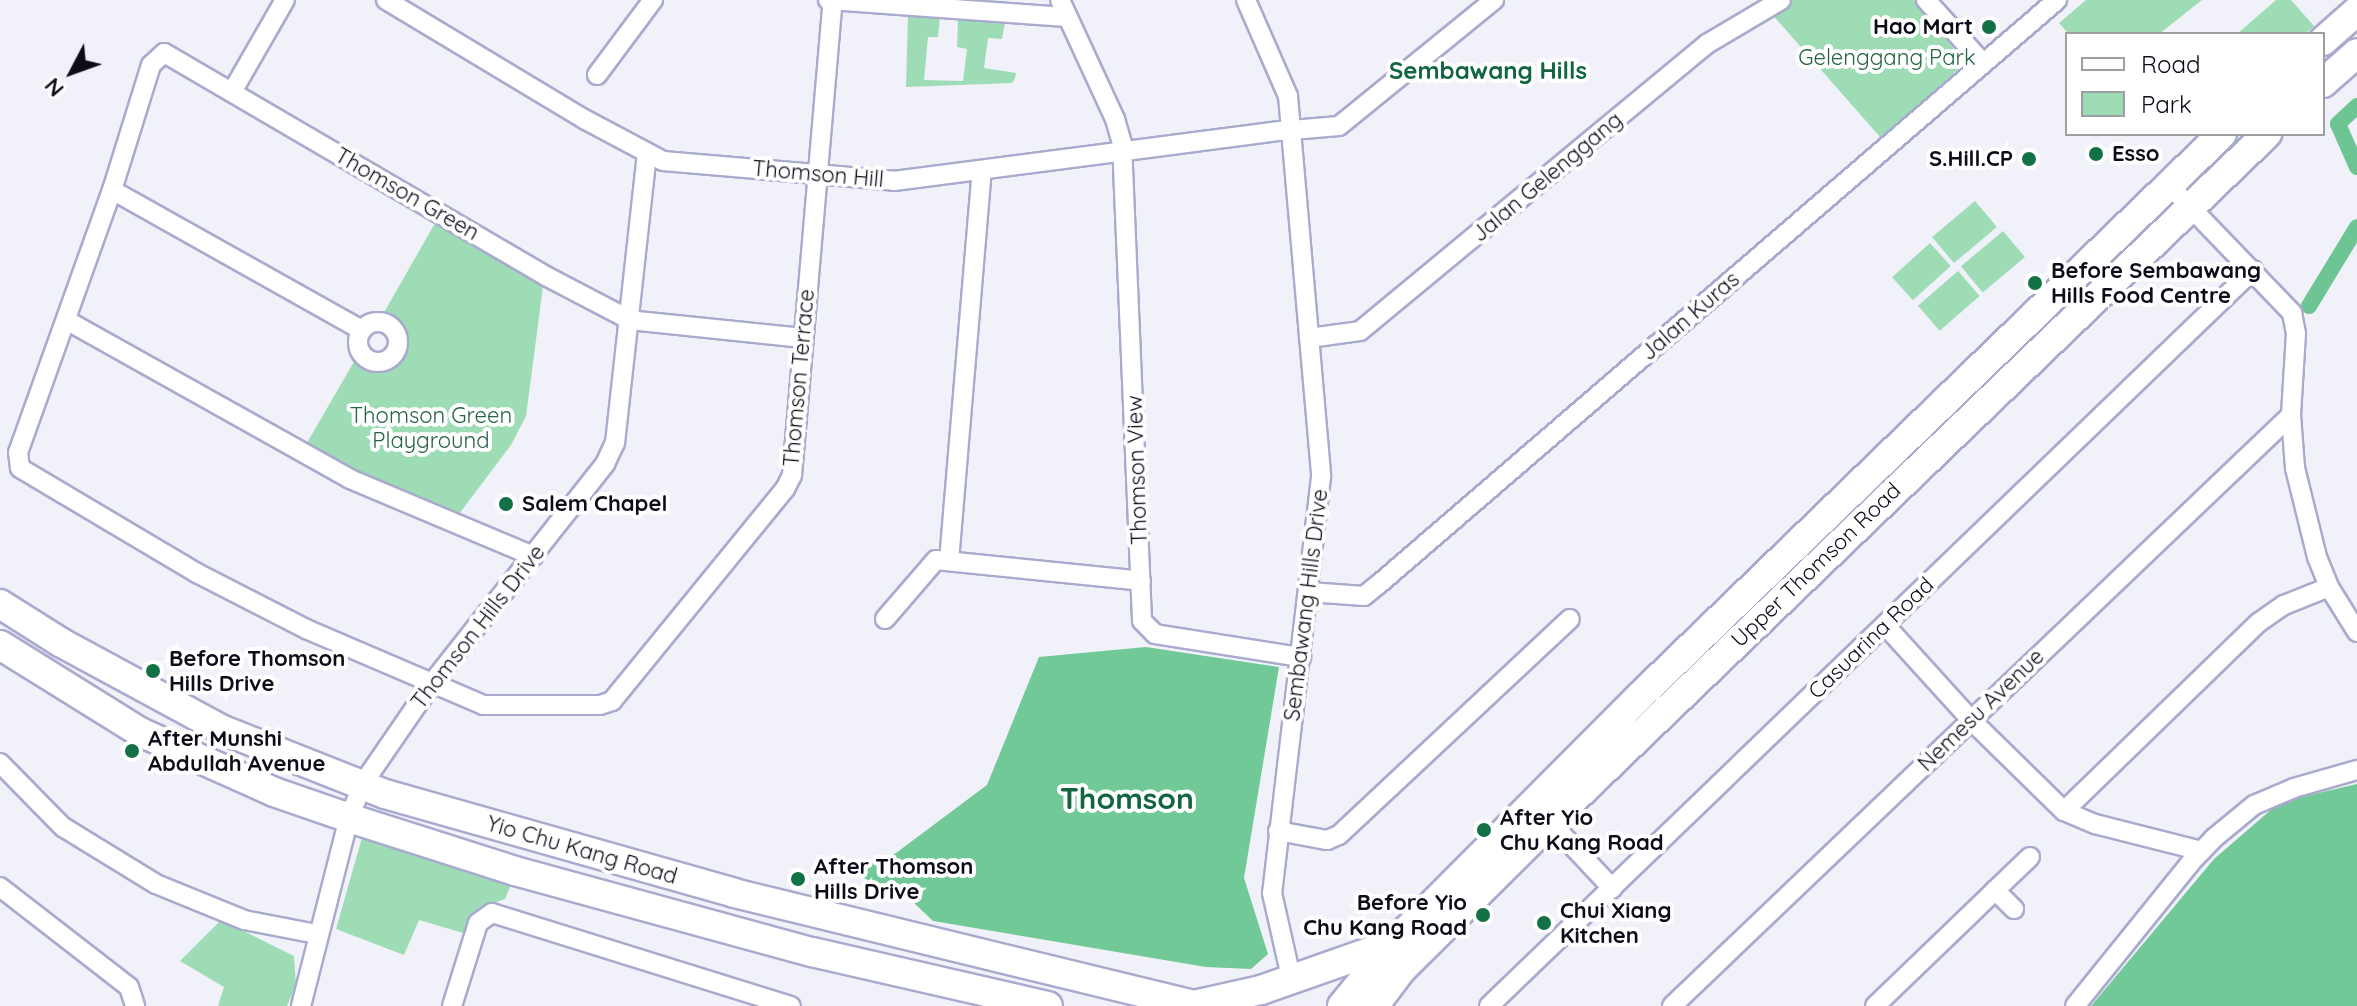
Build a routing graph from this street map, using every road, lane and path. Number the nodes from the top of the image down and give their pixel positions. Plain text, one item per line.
1 (285, 0) edge
2 (386, 0) edge
3 (653, 0) edge
4 (831, 0) edge
5 (1246, 0) edge
6 (1494, 0) edge
7 (1781, 0) edge
8 (1926, 0) edge
9 (2057, 0) edge
10 (1063, 8) edge
11 (2357, 11) edge
12 (2325, 39) edge
13 (2357, 53) edge
14 (1983, 63) junction
15 (597, 75) dead end
16 (2325, 81) edge
17 (232, 92) junction
18 (1291, 129) junction
19 (2220, 136) edge
20 (2265, 136) edge
21 (1123, 153) junction
22 (647, 155) junction
23 (982, 172) junction
24 (816, 175) junction
25 (2169, 185) junction
26 (112, 190) junction
27 (2191, 206) junction
28 (2253, 270) junction
29 (66, 320) junction
30 (630, 320) junction
31 (361, 330) dead end
32 (803, 338) junction
33 (1309, 338) junction
34 (2291, 415) junction
35 (533, 556) junction
36 (949, 561) junction
37 (1141, 581) junction
38 (2329, 587) junction
39 (1309, 592) junction
40 (0, 604) edge
41 (885, 619) dead end
42 (1570, 619) dead end
43 (1885, 625) junction
44 (2357, 632) edge
45 (0, 645) edge
46 (1301, 657) junction
47 (432, 683) junction
48 (1639, 697) junction
49 (1659, 717) junction
50 (1971, 720) junction
51 (0, 763) edge
52 (2357, 770) edge
53 (362, 785) junction
54 (2064, 811) junction
55 (349, 818) junction
56 (1550, 822) junction
57 (1278, 831) junction
58 (2202, 851) junction
59 (2030, 857) dead end
60 (0, 887) edge
61 (1612, 888) junction
62 (1995, 890) junction
63 (2014, 909) dead end
64 (317, 934) junction
65 (1393, 944) junction
66 (944, 946) junction
67 (1291, 977) junction
68 (998, 994) junction
69 (1196, 1005) edge
70 (135, 1006) edge
71 (301, 1006) edge
72 (452, 1006) edge
73 (791, 1006) edge
74 (1048, 1006) edge
75 (1342, 1006) edge
76 (1374, 1006) edge
77 (1489, 1006) edge
78 (1672, 1006) edge
79 (1875, 1006) edge
80 (2075, 1006) edge

1 - 17 street
2 - 22 street, Thomson Hill
3 - 15 street
4 - 10 street
4 - 24 street, Thomson Terrace
5 - 18 street, Sembawang Hills Drive
6 - 18 street, Thomson Hill
7 - 33 street, Jalan Gelenggang
8 - 14 street
9 - 14 street, Jalan Kuras
10 - 21 street, Thomson View
11 - 12 main road
13 - 16 main road
14 - 39 street, Jalan Kuras
17 - 26 street, Thomson Green
17 - 30 street, Thomson Green
18 - 21 street, Thomson Hill
18 - 33 street, Sembawang Hills Drive
19 - 25 main road, Upper Thomson Road
20 - 27 main road, Upper Thomson Road
21 - 23 street, Thomson Hill
21 - 37 street, Thomson View
22 - 24 street, Thomson Hill
22 - 30 street, Thomson Hills Drive
23 - 24 street, Thomson Hill
23 - 36 street
24 - 32 street, Thomson Terrace
25 - 27 street
25 - 48 main road, Upper Thomson Road
26 - 29 street, Thomson Green
26 - 31 street
27 - 28 street
27 - 49 main road, Upper Thomson Road
28 - 34 street
28 - 43 street, Casuarina Road
29 - 35 street
29 - 47 street, Thomson Green
30 - 32 street, Thomson Green
30 - 35 street, Thomson Hills Drive
32 - 47 street, Thomson Terrace
33 - 39 street, Sembawang Hills Drive
34 - 38 street
34 - 50 street, Nemesu Avenue
35 - 47 street, Thomson Hills Drive
36 - 37 street
36 - 41 street
37 - 46 street, Thomson View
38 - 44 street
38 - 54 street
39 - 46 street, Sembawang Hills Drive
40 - 53 main road, Yio Chu Kang Road
42 - 57 street
43 - 50 street
43 - 61 street, Casuarina Road
45 - 55 main road, Yio Chu Kang Road
46 - 57 street, Sembawang Hills Drive
47 - 53 street, Thomson Hills Drive
48 - 49 main road
48 - 65 main road, Upper Thomson Road
49 - 56 main road, Upper Thomson Road
50 - 54 street
50 - 78 street, Nemesu Avenue
51 - 64 street
52 - 58 street
53 - 55 street, Thomson Hills Drive
53 - 66 main road, Yio Chu Kang Road
54 - 58 street
55 - 64 street, Thomson Hills Drive
55 - 68 main road, Yio Chu Kang Road
56 - 61 street
56 - 76 main road, Upper Thomson Road
57 - 67 street, Sembawang Hills Drive
58 - 80 street
59 - 62 street
60 - 70 street
61 - 77 street, Casuarina Road
62 - 63 street
62 - 79 street
64 - 71 street, Thomson Hills Drive
65 - 67 main road
65 - 75 main road, Upper Thomson Road
66 - 68 main road
66 - 69 main road, Yio Chu Kang Road
67 - 69 main road
68 - 74 main road, Yio Chu Kang Road
72 - 73 street

